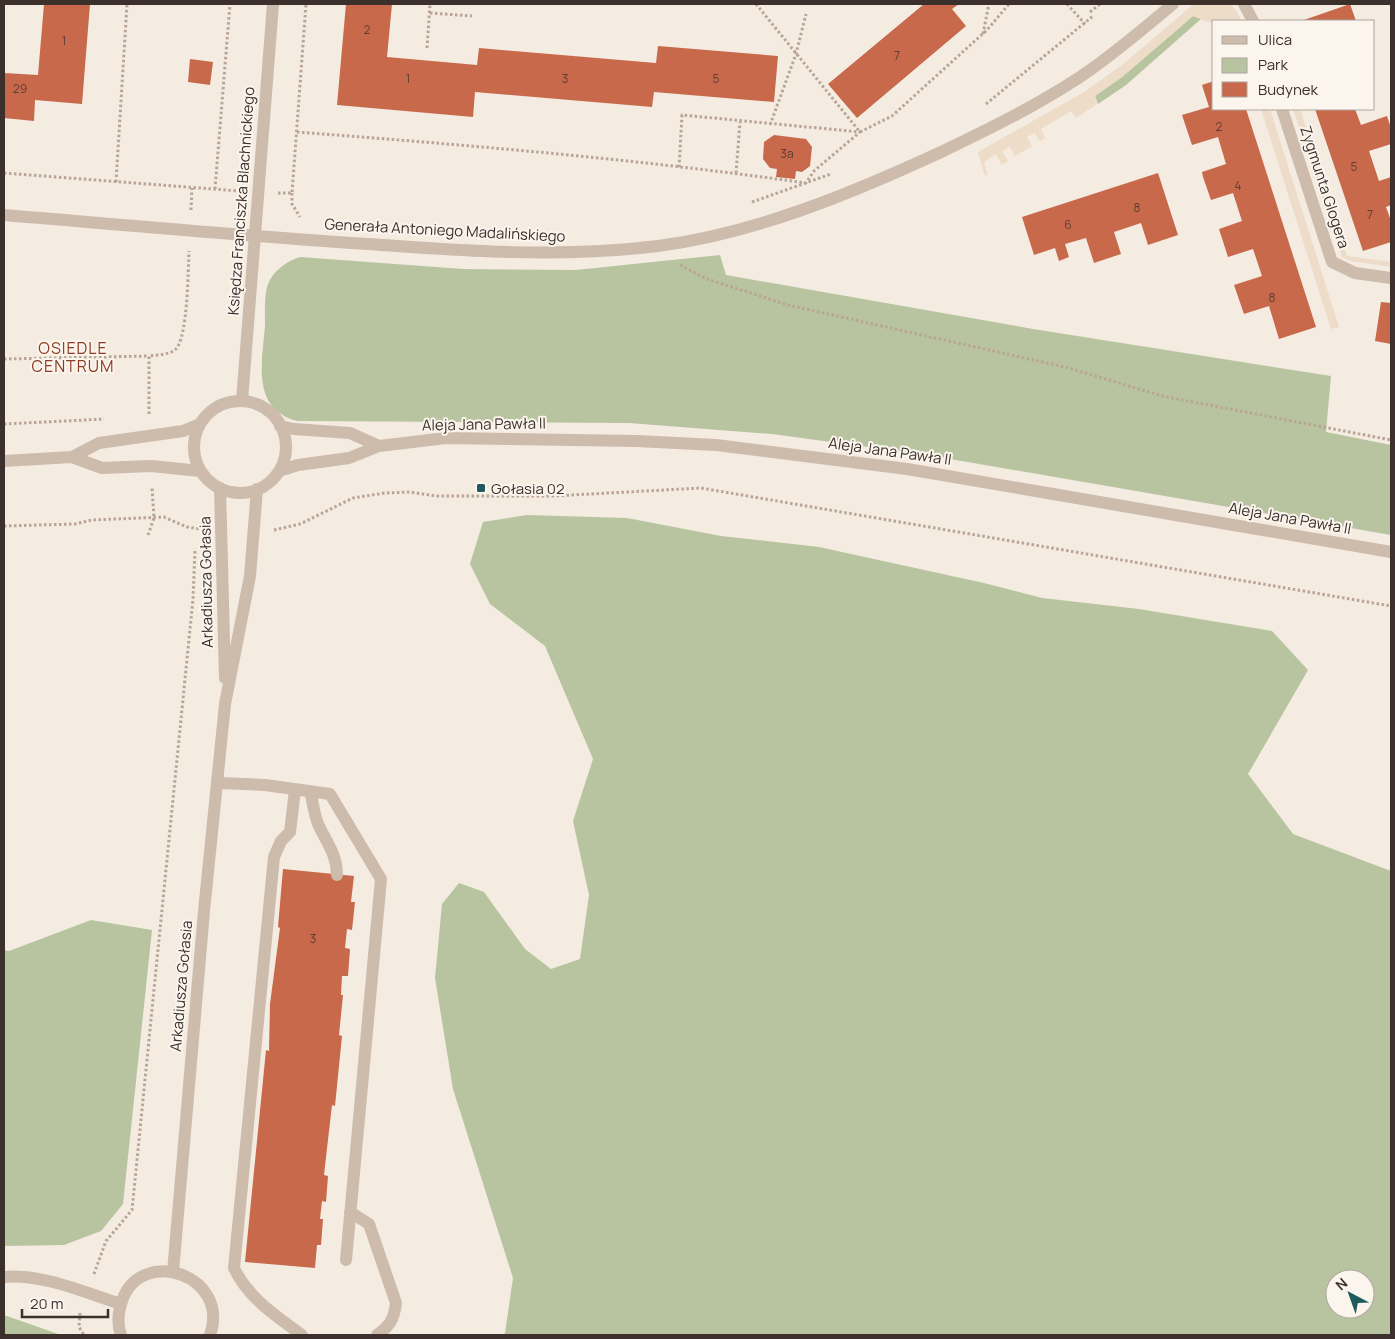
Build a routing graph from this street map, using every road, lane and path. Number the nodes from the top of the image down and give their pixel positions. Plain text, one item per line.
1 (127, 4) edge
2 (230, 4) edge
3 (273, 4) edge
4 (430, 4) edge
5 (756, 4) edge
6 (989, 4) edge
7 (1009, 4) edge
8 (1067, 4) edge
9 (1100, 4) edge
10 (1173, 4) edge
11 (1244, 4) edge
12 (1090, 12) dead end
13 (430, 13) junction
14 (806, 14) dead end
15 (472, 16) dead end
16 (1093, 16) dead end
17 (1253, 20) edge
18 (1084, 24) junction
19 (983, 34) junction
20 (427, 48) dead end
21 (796, 54) junction
22 (982, 107) dead end
23 (1282, 110) edge
24 (740, 122) junction
25 (770, 125) junction
26 (297, 132) dead end
27 (860, 132) junction
28 (679, 168) junction
29 (4, 173) edge
30 (736, 173) junction
31 (833, 173) dead end
32 (116, 182) junction
33 (806, 183) junction
34 (215, 189) dead end
35 (292, 193) dead end
36 (746, 203) dead end
37 (4, 215) edge
38 (303, 220) dead end
39 (190, 230) junction
40 (255, 236) junction
41 (658, 246) junction
42 (1391, 278) edge
43 (149, 356) junction
44 (4, 359) edge
45 (242, 401) junction
46 (139, 417) dead end
47 (110, 418) dead end
48 (4, 424) edge
49 (200, 424) junction
50 (280, 426) junction
51 (1391, 440) edge
52 (379, 446) junction
53 (72, 457) junction
54 (4, 461) edge
55 (200, 471) junction
56 (279, 471) junction
57 (152, 485) dead end
58 (220, 488) junction
59 (257, 490) junction
60 (154, 518) junction
61 (4, 526) edge
62 (204, 530) dead end
63 (271, 531) dead end
64 (148, 535) dead end
65 (195, 549) dead end
66 (1391, 552) edge
67 (1391, 606) edge
68 (226, 704) junction
69 (218, 783) junction
70 (295, 790) junction
71 (310, 791) junction
72 (337, 875) dead end
73 (350, 1212) junction
74 (346, 1260) dead end
75 (173, 1272) junction
76 (4, 1277) edge
77 (87, 1293) junction
78 (121, 1304) junction
79 (84, 1335) edge
80 (121, 1335) edge
81 (210, 1335) edge
82 (302, 1335) edge
83 (377, 1335) edge

1 - 32 path
2 - 34 path
3 - 40 street, Księdza Franciszka Blachnickiego
4 - 13 path
5 - 21 path
6 - 19 path
7 - 19 path
8 - 18 path
9 - 12 path
10 - 41 street, Generała Antoniego Madalińskiego
11 - 17 street
13 - 15 path
13 - 20 path
14 - 21 path
16 - 18 path
18 - 22 path
19 - 27 path
21 - 25 path
21 - 27 path
23 - 42 street, Zygmunta Glogera
24 - 25 path
24 - 28 path
24 - 30 path
25 - 27 path
26 - 28 path
27 - 33 path
28 - 30 path
29 - 32 path
30 - 33 path
31 - 33 path
32 - 39 path
33 - 36 path
35 - 38 path
37 - 39 street, Generała Antoniego Madalińskiego
39 - 40 street, Generała Antoniego Madalińskiego
39 - 43 path
40 - 41 street, Generała Antoniego Madalińskiego
40 - 45 street, Księdza Franciszka Blachnickiego
41 - 51 path
43 - 44 path
43 - 46 path
45 - 49 street
45 - 50 street
47 - 48 path
49 - 53 street
49 - 55 street
50 - 52 street
50 - 56 street
52 - 56 street, Aleja Jana Pawła II
52 - 66 street, Aleja Jana Pawła II
53 - 54 street
53 - 55 street
55 - 58 street
56 - 59 street
57 - 60 path
58 - 59 street
58 - 68 street, Arkadiusza Gołasia
59 - 68 street, Arkadiusza Gołasia
60 - 61 path
60 - 62 path
60 - 64 path
63 - 67 path
65 - 77 path
68 - 69 street, Arkadiusza Gołasia
69 - 70 street
69 - 75 street, Arkadiusza Gołasia
70 - 71 street
70 - 82 street
71 - 72 street
71 - 73 street
73 - 74 street
73 - 83 street
75 - 78 street
75 - 81 street
76 - 77 street
77 - 78 street
77 - 79 path
78 - 80 street

